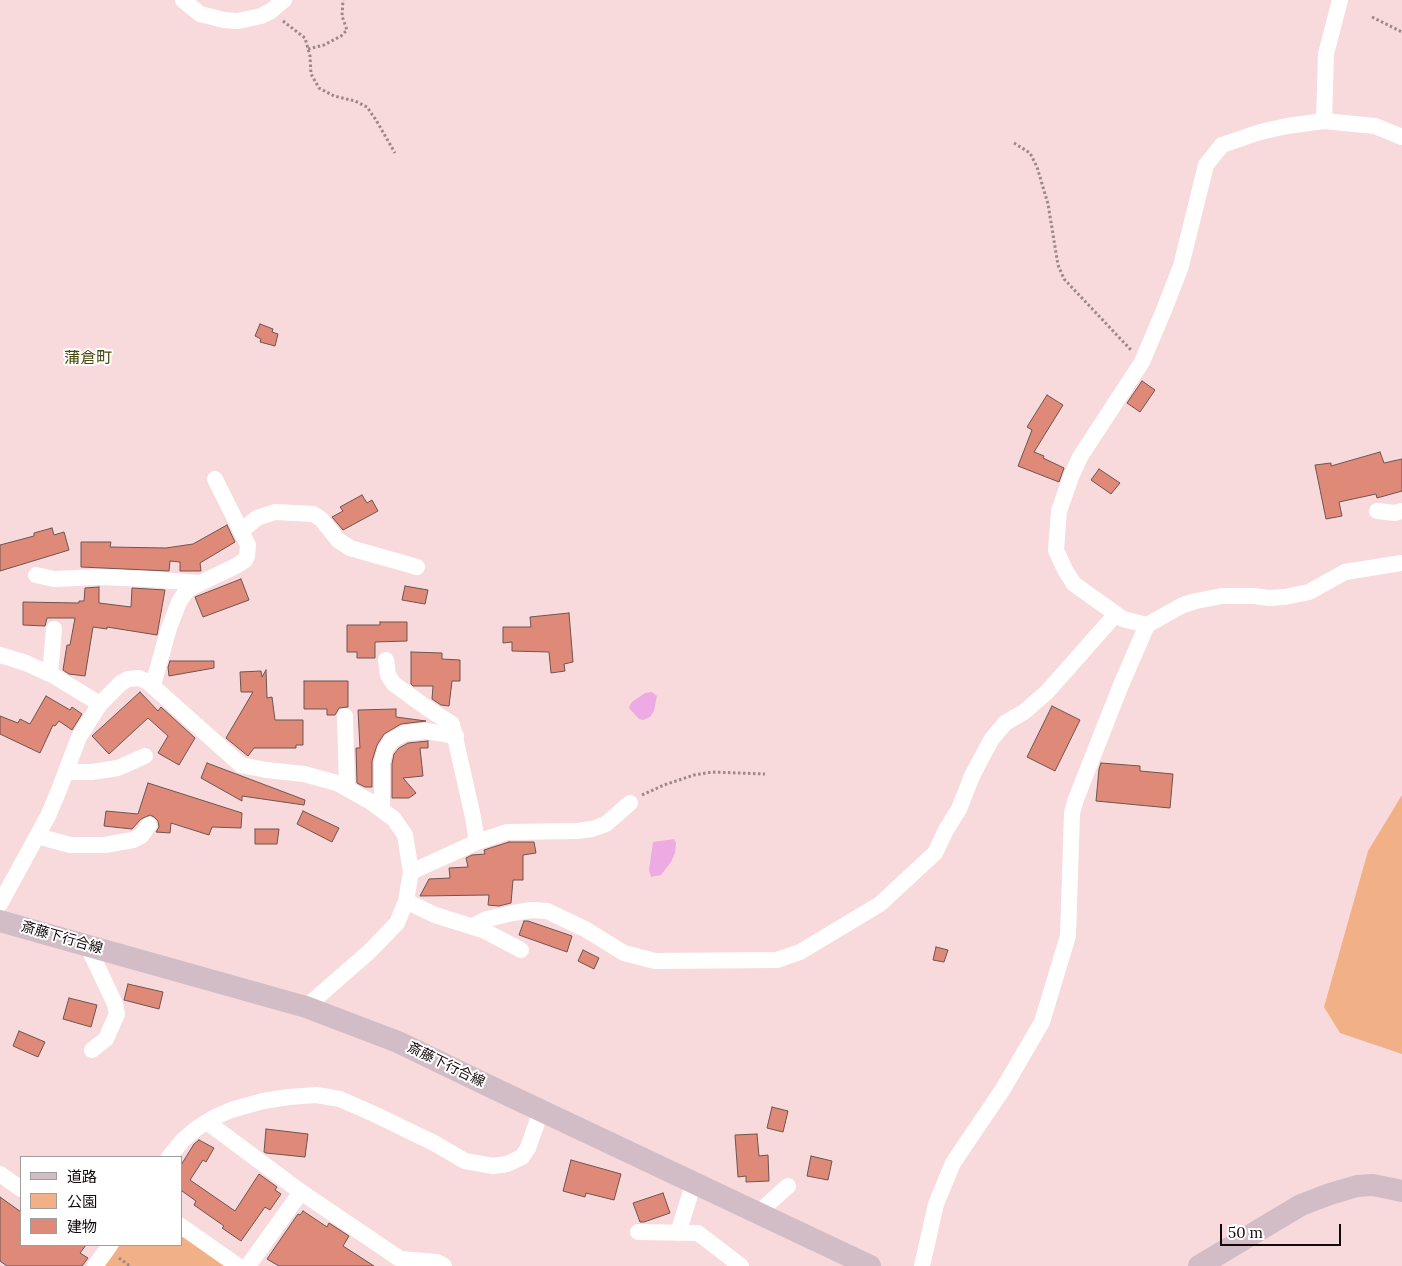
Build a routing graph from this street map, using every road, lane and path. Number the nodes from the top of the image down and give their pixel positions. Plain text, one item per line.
1 (183, 0) edge
2 (284, 0) edge
3 (343, 0) edge
4 (1340, 0) edge
5 (271, 11) junction
6 (1372, 17) dead end
7 (1402, 32) edge
8 (308, 49) junction
9 (1324, 121) junction
10 (1402, 136) edge
11 (1014, 143) dead end
12 (395, 154) dead end
13 (1142, 362) junction
14 (215, 478) dead end
15 (1377, 511) dead end
16 (1402, 511) edge
17 (241, 531) junction
18 (1402, 563) edge
19 (417, 567) dead end
20 (36, 575) dead end
21 (199, 583) junction
22 (1116, 614) junction
23 (1147, 625) junction
24 (54, 629) dead end
25 (0, 655) edge
26 (386, 660) dead end
27 (50, 674) junction
28 (153, 685) junction
29 (100, 704) junction
30 (345, 716) dead end
31 (456, 736) junction
32 (145, 756) dead end
33 (66, 772) junction
34 (765, 774) dead end
35 (347, 788) junction
36 (630, 803) joint
37 (382, 810) junction
38 (149, 825) dead end
39 (37, 836) junction
40 (477, 842) junction
41 (411, 872) junction
42 (406, 901) junction
43 (0, 904) edge
44 (0, 921) edge
45 (473, 926) junction
46 (87, 945) junction
47 (522, 950) dead end
48 (306, 1006) junction
49 (92, 1050) dead end
50 (541, 1111) junction
51 (207, 1122) junction
52 (170, 1156) edge
53 (0, 1174) edge
54 (694, 1182) junction
55 (788, 1186) dead end
56 (20, 1188) edge
57 (1402, 1191) edge
58 (301, 1192) junction
59 (758, 1213) junction
60 (182, 1227) edge
61 (638, 1232) dead end
62 (678, 1233) junction
63 (106, 1246) edge
64 (95, 1266) edge
65 (238, 1266) edge
66 (248, 1266) edge
67 (444, 1266) edge
68 (741, 1266) edge
69 (870, 1266) edge
70 (922, 1266) edge
71 (1199, 1266) edge

1 - 5 street
2 - 5 street
3 - 8 path
4 - 9 street
5 - 8 path
6 - 7 path
8 - 12 path
9 - 10 street
9 - 13 street
11 - 13 path
13 - 22 street
14 - 17 street
15 - 16 street
17 - 19 street
17 - 21 street
18 - 23 street
20 - 21 street
21 - 28 street
22 - 23 street
22 - 45 street
23 - 70 street
24 - 27 street
25 - 27 street
26 - 31 street
27 - 29 street
28 - 29 street
28 - 35 street
29 - 33 street
30 - 35 street
31 - 37 street
31 - 40 street
32 - 33 street
33 - 39 street
34 - 36 path
35 - 37 street
36 - 40 street
37 - 41 street
38 - 39 street
39 - 43 street
40 - 41 street
41 - 42 street
42 - 45 street
42 - 48 street
44 - 46 main road, 斎藤下行合線
45 - 47 street
46 - 48 main road, 斎藤下行合線
46 - 49 street
48 - 50 main road, 斎藤下行合線
50 - 51 street
50 - 54 main road, 斎藤下行合線
51 - 52 street
51 - 58 street
53 - 56 street
54 - 59 main road, 斎藤下行合線
54 - 62 street
55 - 59 street
57 - 71 main road
58 - 66 street
58 - 67 street
59 - 69 main road, 斎藤下行合線
60 - 65 street
61 - 62 street
62 - 68 street
63 - 64 street

